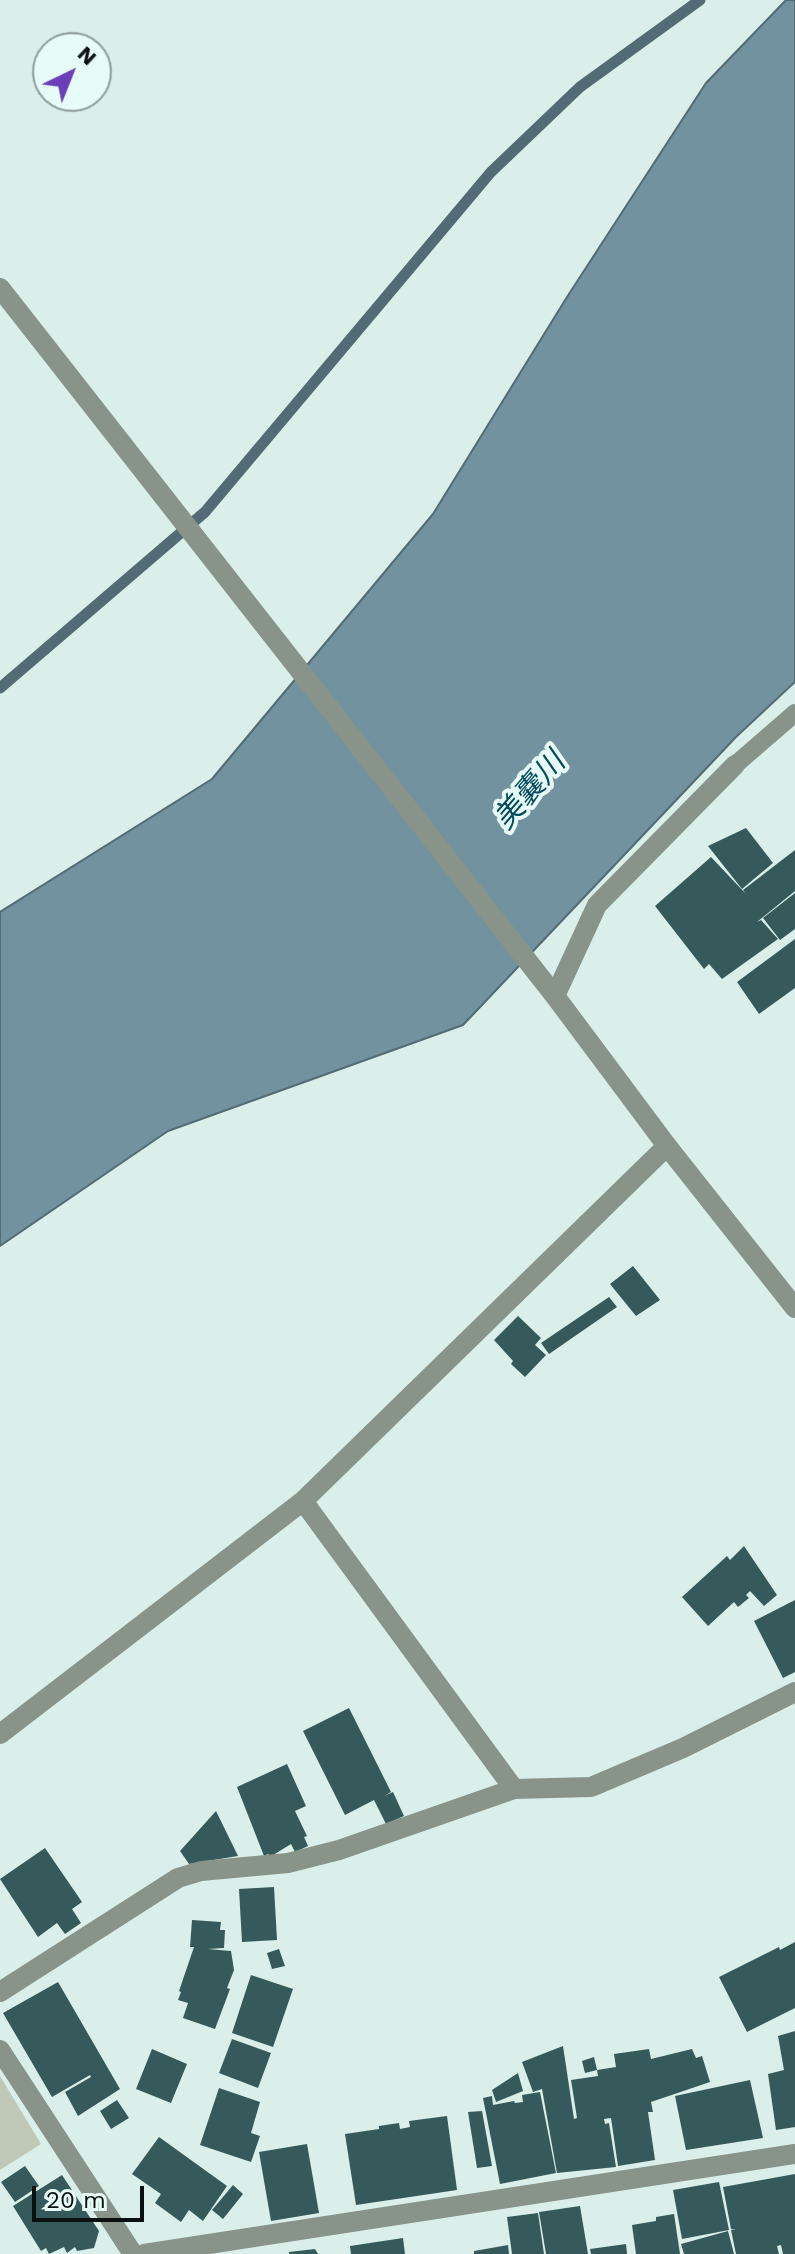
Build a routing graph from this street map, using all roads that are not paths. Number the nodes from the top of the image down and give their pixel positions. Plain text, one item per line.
1 (0, 288) edge
2 (795, 713) edge
3 (735, 765) joint
4 (555, 996) junction
5 (667, 1146) junction
6 (795, 1308) edge
7 (303, 1501) junction
8 (795, 1692) edge
9 (0, 1734) edge
10 (514, 1789) junction
11 (0, 1992) edge
12 (0, 2050) edge
13 (795, 2154) edge
14 (133, 2254) edge
15 (144, 2254) edge

1 - 4 street
2 - 3 lane
3 - 4 street
4 - 5 street
5 - 6 street
5 - 7 street
7 - 9 street
7 - 10 street
8 - 10 street
10 - 11 street
12 - 14 street
13 - 15 street

